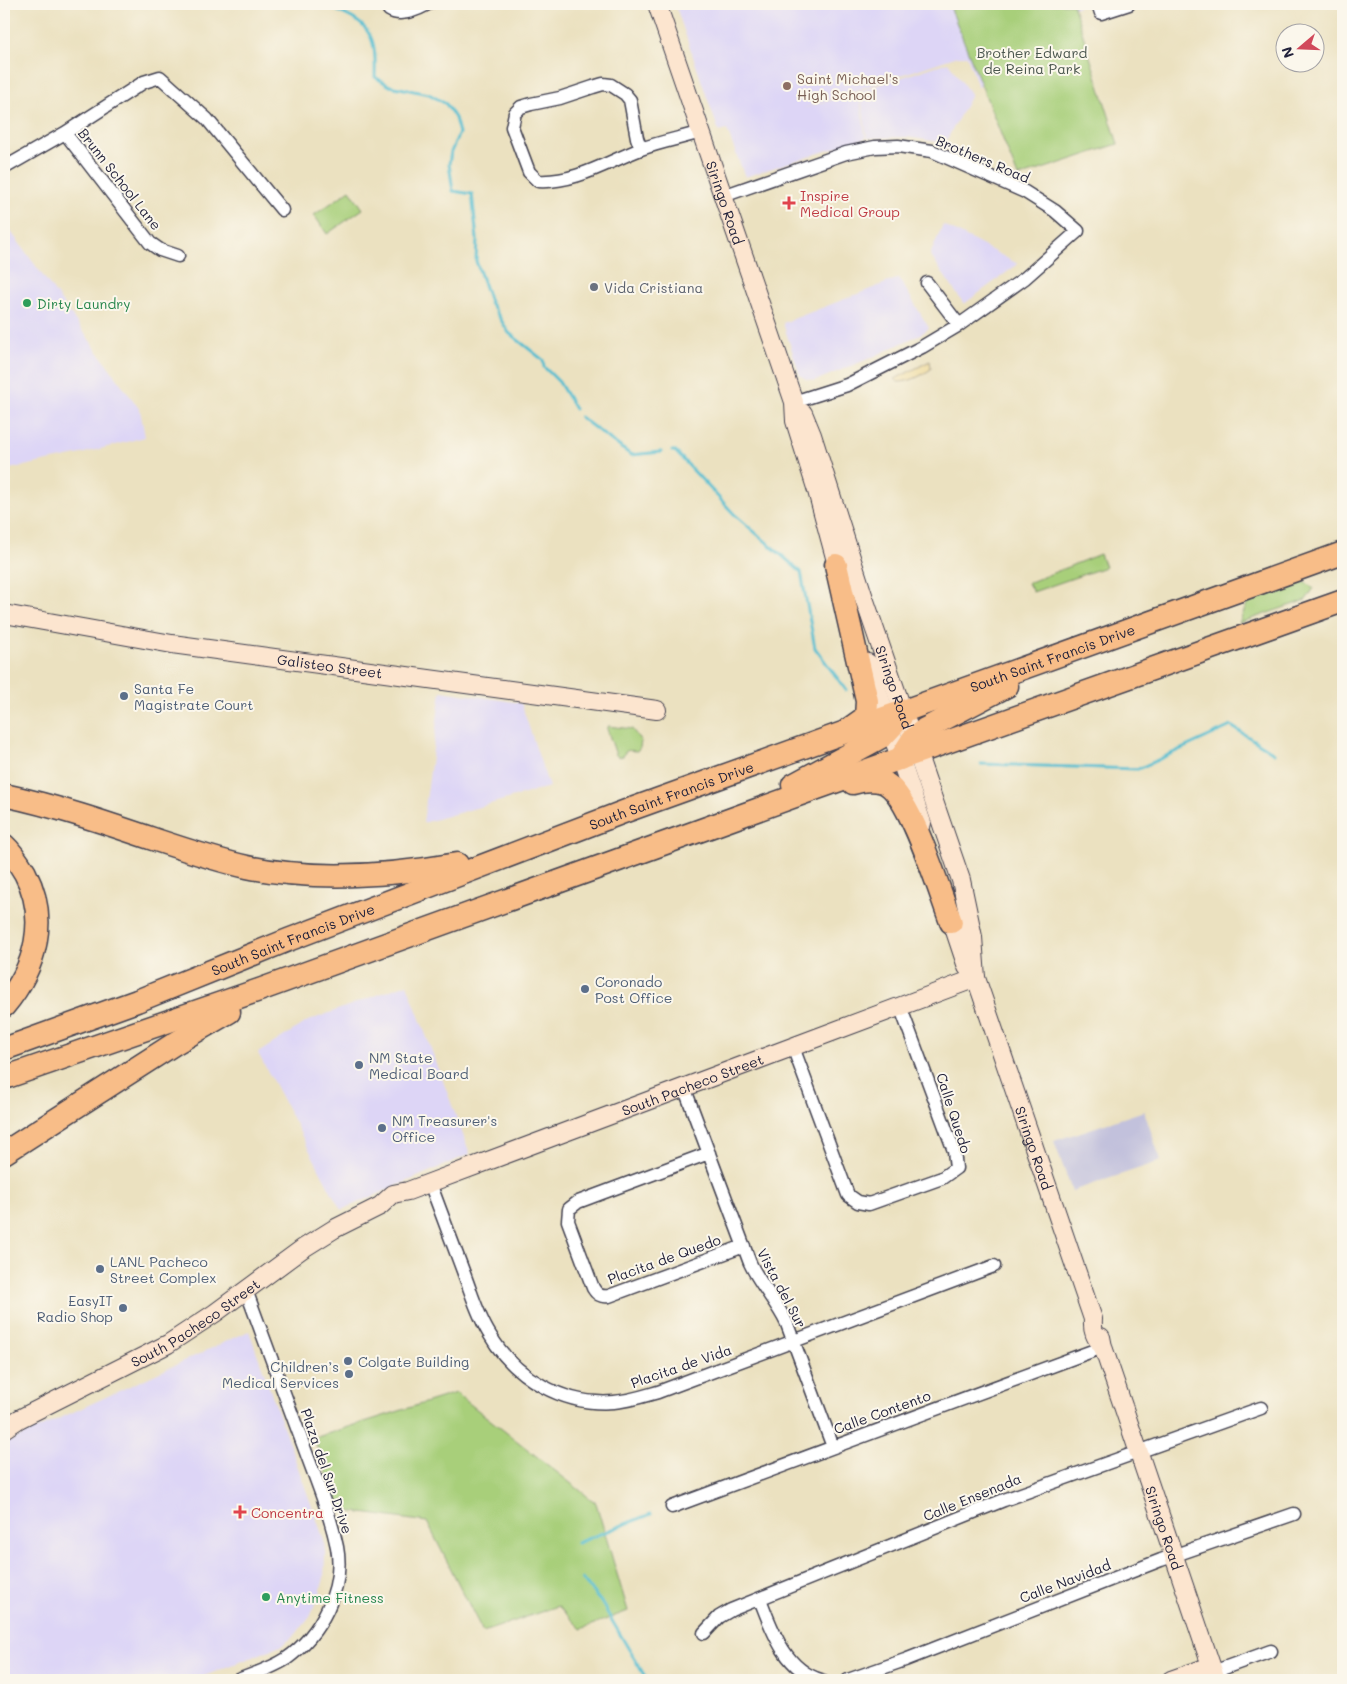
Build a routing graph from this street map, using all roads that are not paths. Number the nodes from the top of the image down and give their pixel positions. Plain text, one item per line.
1 (388, 4) edge
2 (428, 4) edge
3 (657, 4) edge
4 (1129, 4) edge
5 (1100, 9) edge
6 (701, 132) junction
7 (65, 133) junction
8 (641, 149) junction
9 (4, 168) edge
10 (723, 196) junction
11 (282, 210) dead end
12 (178, 256) dead end
13 (927, 283) dead end
14 (959, 325) junction
15 (794, 402) junction
16 (1343, 553) edge
17 (836, 565) junction
18 (1343, 601) edge
19 (4, 614) edge
20 (1076, 649) junction
21 (657, 710) dead end
22 (893, 720) junction
23 (847, 731) junction
24 (910, 750) junction
25 (4, 795) edge
26 (775, 804) junction
27 (691, 834) junction
28 (4, 845) edge
29 (524, 849) junction
30 (951, 922) junction
31 (329, 965) junction
32 (976, 978) junction
33 (4, 1006) edge
34 (900, 1006) junction
35 (793, 1047) junction
36 (4, 1049) edge
37 (4, 1078) edge
38 (684, 1088) junction
39 (4, 1153) edge
40 (709, 1153) junction
41 (430, 1183) junction
42 (744, 1246) junction
43 (994, 1266) dead end
44 (246, 1290) junction
45 (794, 1341) junction
46 (1102, 1347) junction
47 (1261, 1408) dead end
48 (4, 1429) edge
49 (833, 1446) junction
50 (1138, 1452) junction
51 (672, 1507) dead end
52 (1294, 1514) dead end
53 (1173, 1555) junction
54 (760, 1599) junction
55 (704, 1633) dead end
56 (1271, 1651) dead end
57 (1213, 1673) edge
58 (238, 1680) edge
59 (821, 1680) edge
60 (848, 1680) edge
61 (1171, 1680) edge

1 - 2 street
3 - 6 street, Siringo Road
4 - 5 street
6 - 8 street
6 - 10 street, Siringo Road
7 - 9 street
7 - 11 street
7 - 12 street, Brunn School Lane
8 - 8 street
10 - 14 street, Brothers Road
10 - 15 street, Siringo Road
13 - 14 street
14 - 15 street
15 - 17 street, Siringo Road
15 - 22 street, Siringo Road
16 - 20 highway, South Saint Francis Drive
17 - 22 street, Siringo Road
17 - 23 highway
18 - 24 highway
19 - 21 street, Galisteo Street
20 - 22 highway, South Saint Francis Drive
20 - 24 highway
22 - 23 highway, South Saint Francis Drive
22 - 24 street, Siringo Road
22 - 27 highway
23 - 29 highway, South Saint Francis Drive
24 - 26 highway
24 - 30 street, Siringo Road
24 - 32 street, Siringo Road
25 - 29 highway
26 - 27 highway
26 - 30 highway
27 - 31 highway
28 - 33 highway
29 - 36 highway, South Saint Francis Drive
30 - 32 street, Siringo Road
31 - 37 highway
31 - 39 highway
32 - 34 street, South Pacheco Street
32 - 46 street, Siringo Road
34 - 35 street, South Pacheco Street
34 - 35 street, Calle Quedo
35 - 38 street, South Pacheco Street
38 - 40 street, Vista del Sur
38 - 41 street, South Pacheco Street
40 - 42 street, Vista del Sur
40 - 42 street, Placita de Quedo
41 - 44 street, South Pacheco Street
41 - 45 street, Placita de Vida
42 - 45 street, Vista del Sur
43 - 45 street, Placita de Vida
44 - 48 street, South Pacheco Street
44 - 58 street, Plaza del Sur Drive
45 - 49 street, Vista del Sur
46 - 49 street, Calle Contento
46 - 50 street, Siringo Road
47 - 50 street, Calle Ensenada
49 - 51 street, Calle Contento
50 - 53 street, Siringo Road
50 - 54 street, Calle Ensenada
52 - 53 street, Calle Navidad
53 - 57 street, Siringo Road
53 - 60 street, Calle Navidad
54 - 55 street, Calle Ensenada
54 - 59 street
56 - 57 street
57 - 61 street

